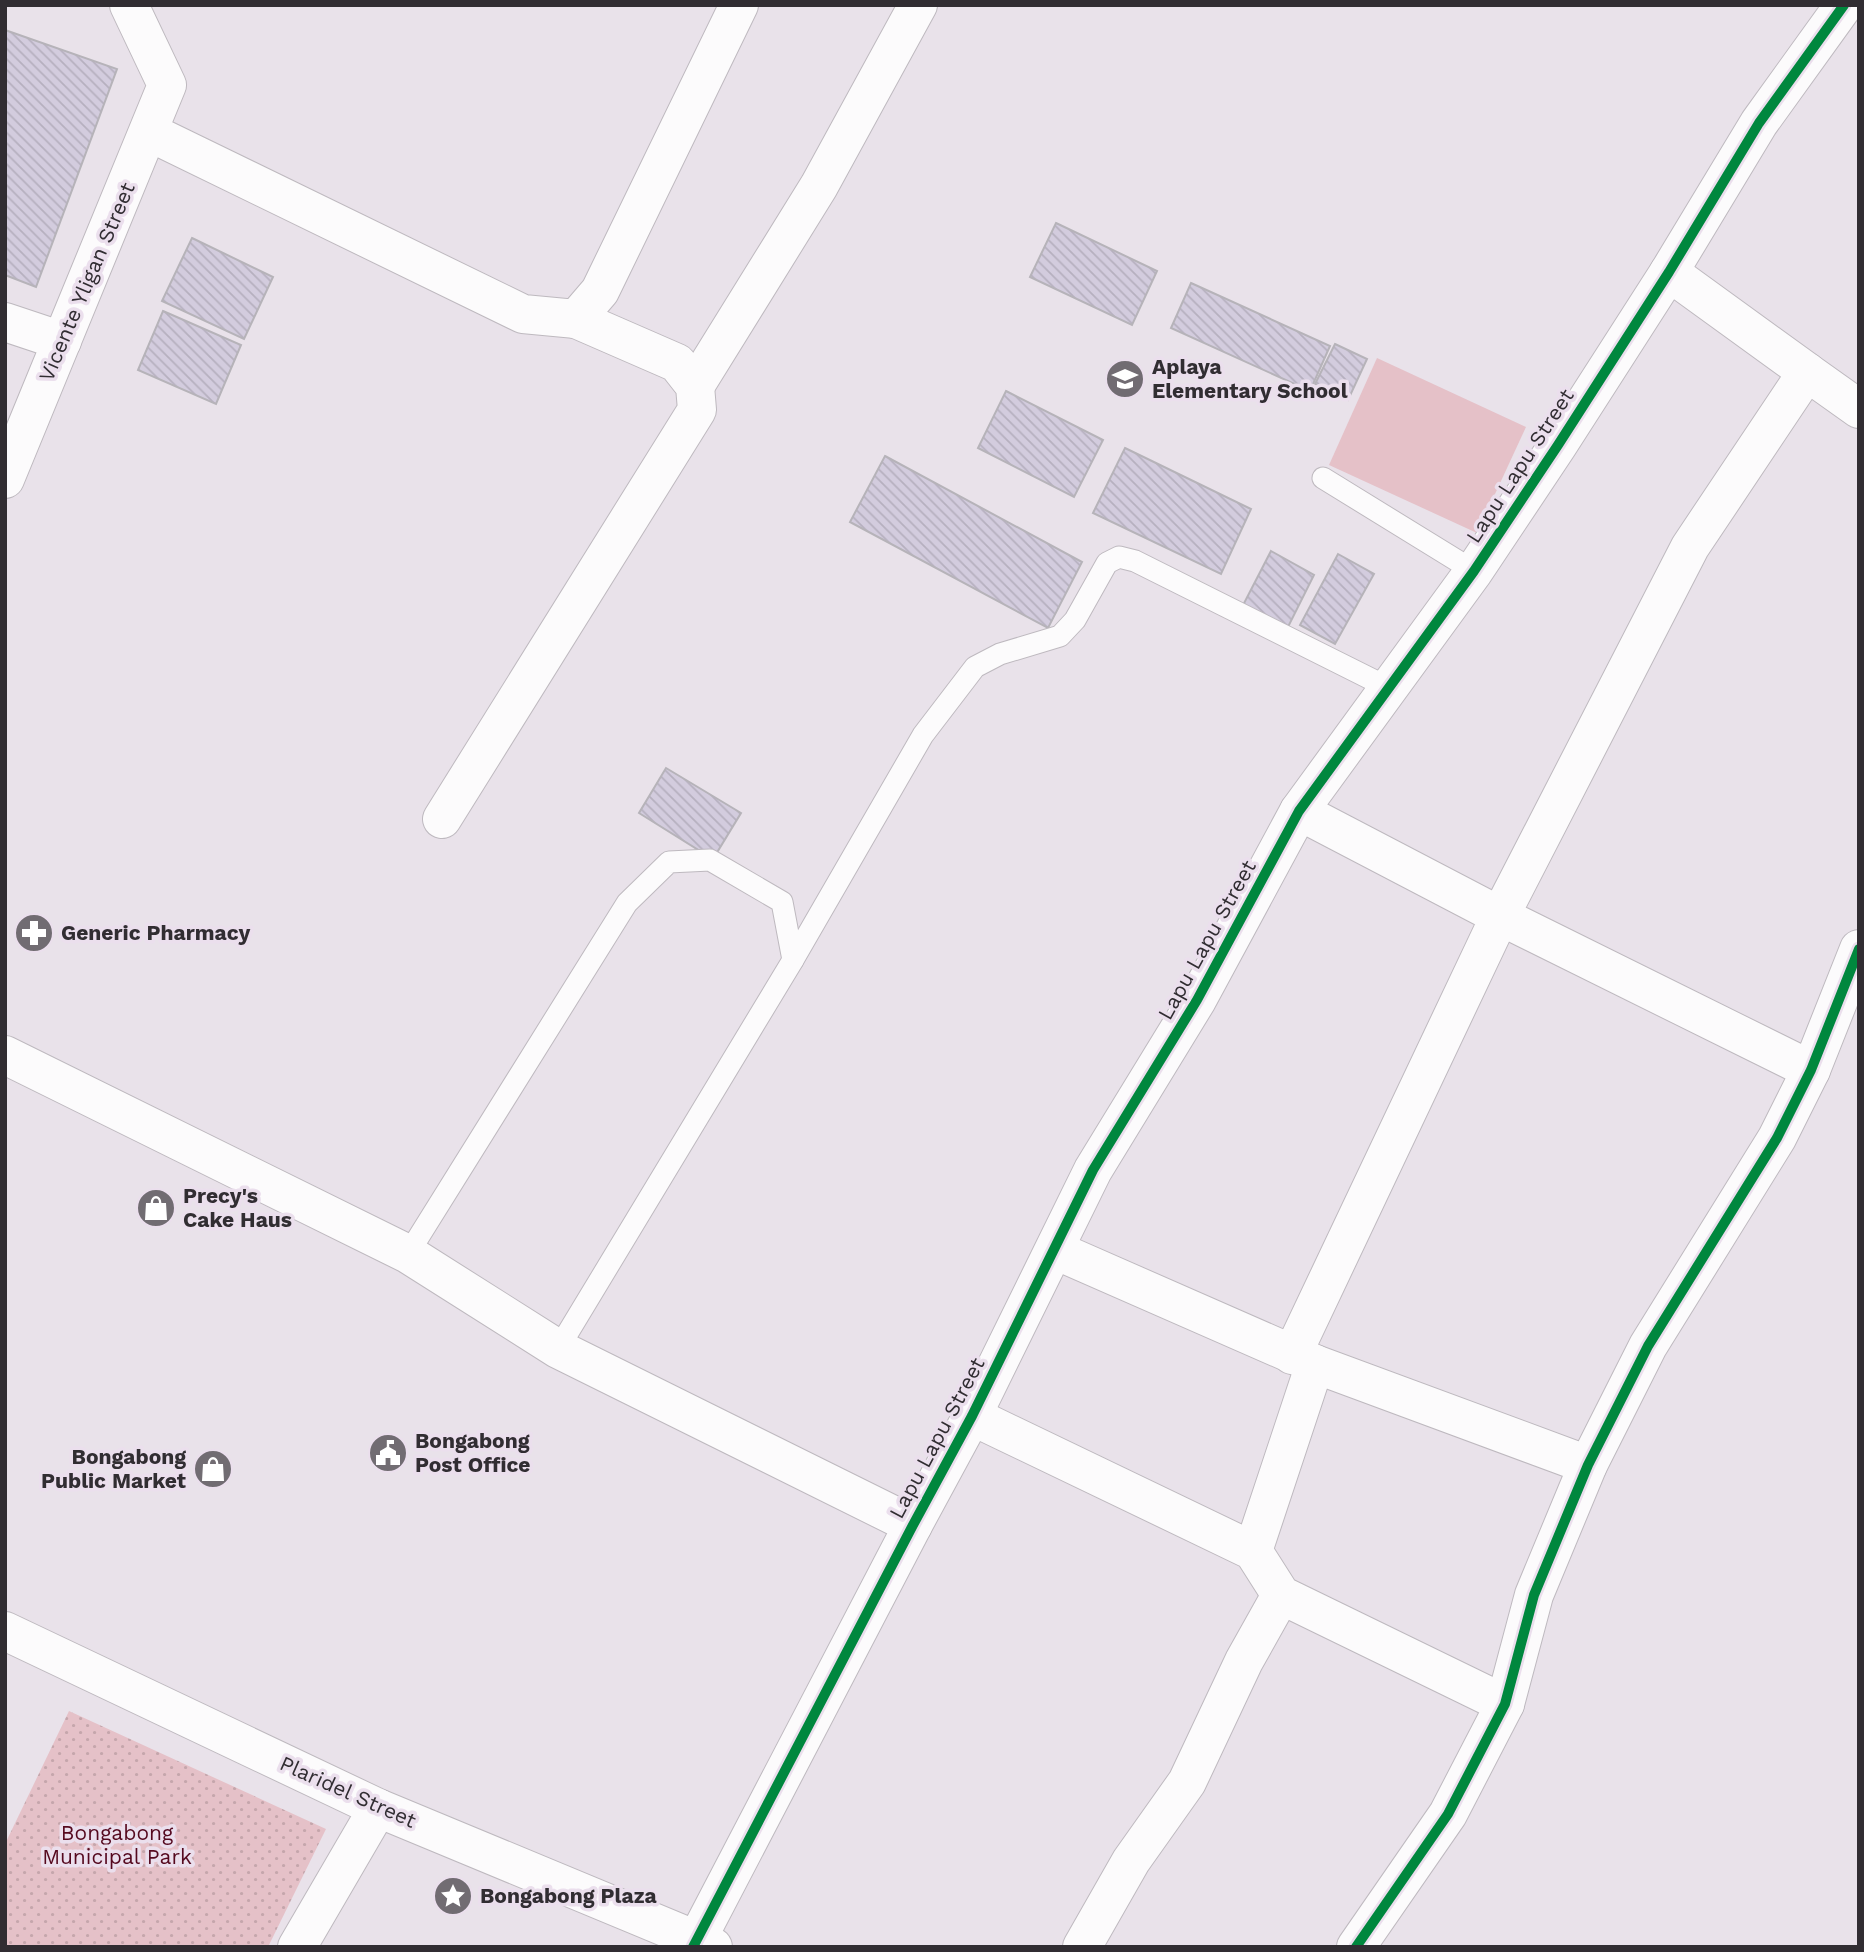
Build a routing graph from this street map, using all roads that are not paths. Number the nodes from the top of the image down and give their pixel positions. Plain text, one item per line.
1 (129, 5) edge
2 (739, 5) edge
3 (918, 5) edge
4 (1844, 5) edge
5 (149, 132) junction
6 (1669, 272) junction
7 (576, 320) junction
8 (5, 322) edge
9 (62, 341) junction
10 (1807, 372) junction
11 (695, 386) junction
12 (1859, 409) edge
13 (1324, 478) dead end
14 (5, 479) edge
15 (1474, 571) junction
16 (1389, 688) junction
17 (1299, 811) junction
18 (442, 819) dead end
19 (1500, 916) junction
20 (1859, 949) edge
21 (793, 960) junction
22 (5, 1055) edge
23 (1811, 1070) junction
24 (1055, 1250) junction
25 (408, 1254) junction
26 (558, 1349) junction
27 (1303, 1359) junction
28 (972, 1416) junction
29 (1588, 1465) junction
30 (912, 1525) junction
31 (1253, 1551) junction
32 (1281, 1595) junction
33 (5, 1631) edge
34 (1505, 1704) junction
35 (378, 1808) junction
36 (701, 1944) edge
37 (297, 1947) edge
38 (1082, 1947) edge
39 (1356, 1947) edge

1 - 5 street, Vicente Yligan Street
2 - 7 street
3 - 11 street
4 - 6 street, Lapu Lapu Street
5 - 7 street
5 - 9 street, Vicente Yligan Street
6 - 10 street
6 - 15 street, Lapu Lapu Street
7 - 11 street
8 - 9 street
9 - 14 street, Vicente Yligan Street
10 - 12 street
10 - 19 street
11 - 18 street
13 - 15 lane
15 - 16 street, Lapu Lapu Street
16 - 17 street, Lapu Lapu Street
16 - 21 lane
17 - 19 street
17 - 24 street, Lapu Lapu Street
19 - 23 street
19 - 27 street
20 - 23 street
21 - 25 lane
21 - 26 lane
22 - 25 street
23 - 29 street
24 - 27 street
24 - 28 street, Lapu Lapu Street
25 - 26 street
26 - 30 street
27 - 29 street
27 - 31 street
28 - 30 street, Lapu Lapu Street
28 - 31 street
29 - 34 street
30 - 36 street, Lapu Lapu Street
31 - 32 street
32 - 34 street
32 - 38 street
33 - 35 street, Plaridel Street
34 - 39 street
35 - 36 street, Plaridel Street
35 - 37 street

